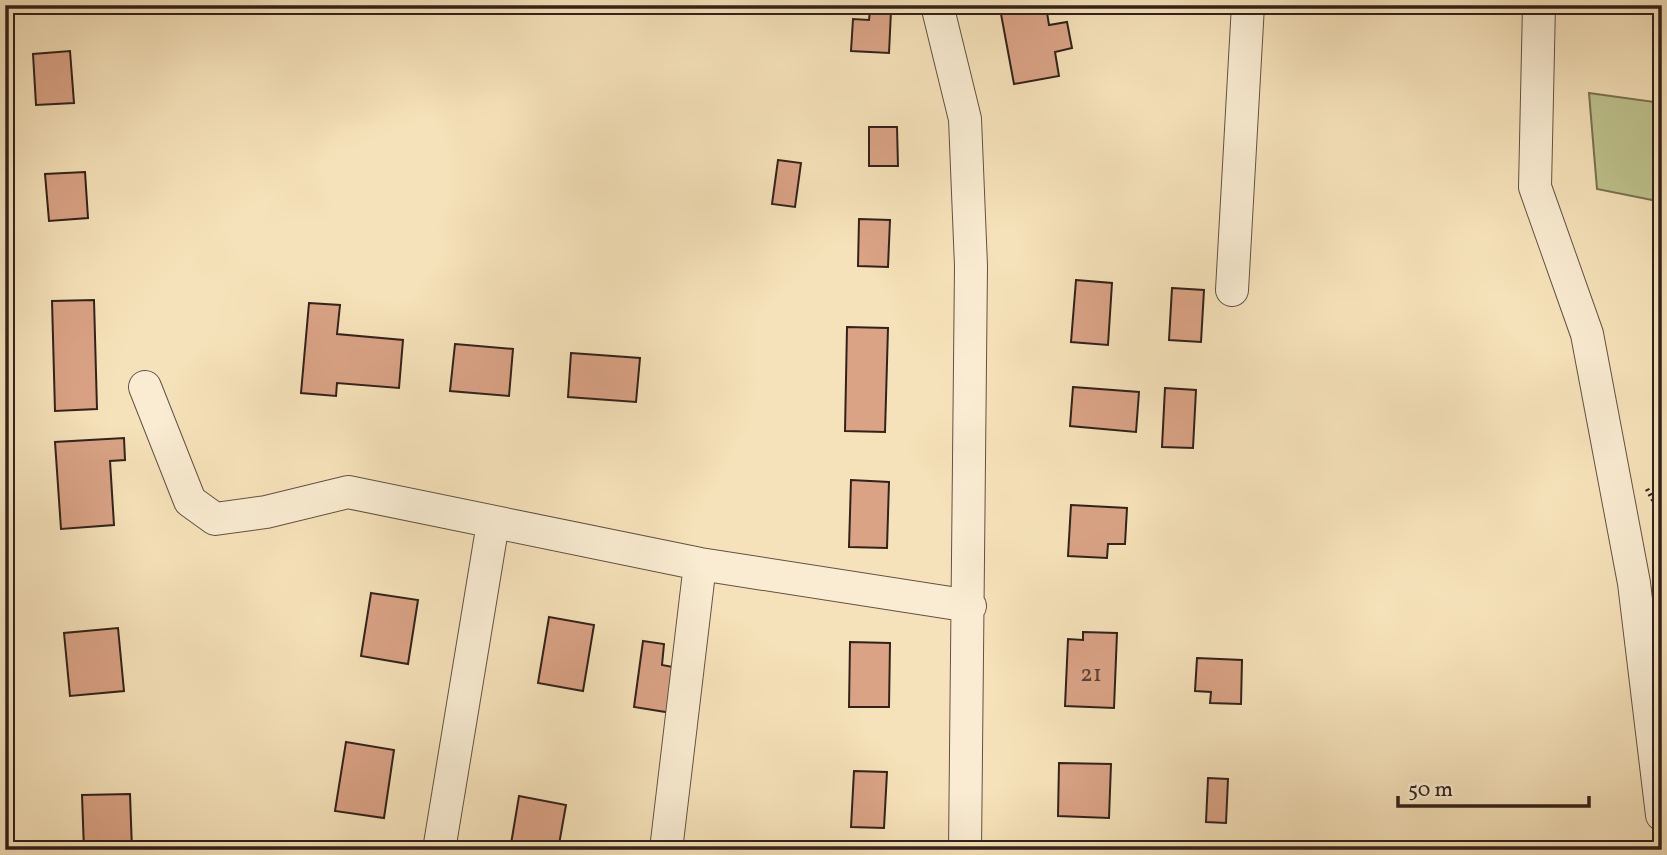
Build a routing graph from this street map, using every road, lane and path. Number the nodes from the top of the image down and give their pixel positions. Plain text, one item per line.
1 (937, 5) edge
2 (1248, 5) edge
3 (1539, 5) edge
4 (1232, 290) dead end
5 (145, 387) dead end
6 (493, 523) junction
7 (700, 564) junction
8 (970, 606) junction
9 (1662, 815) edge
10 (439, 850) edge
11 (666, 850) edge
12 (965, 850) edge

1 - 8 street
2 - 4 street
3 - 9 street
5 - 6 street
6 - 7 street
6 - 10 street
7 - 8 street
7 - 11 street
8 - 12 street

